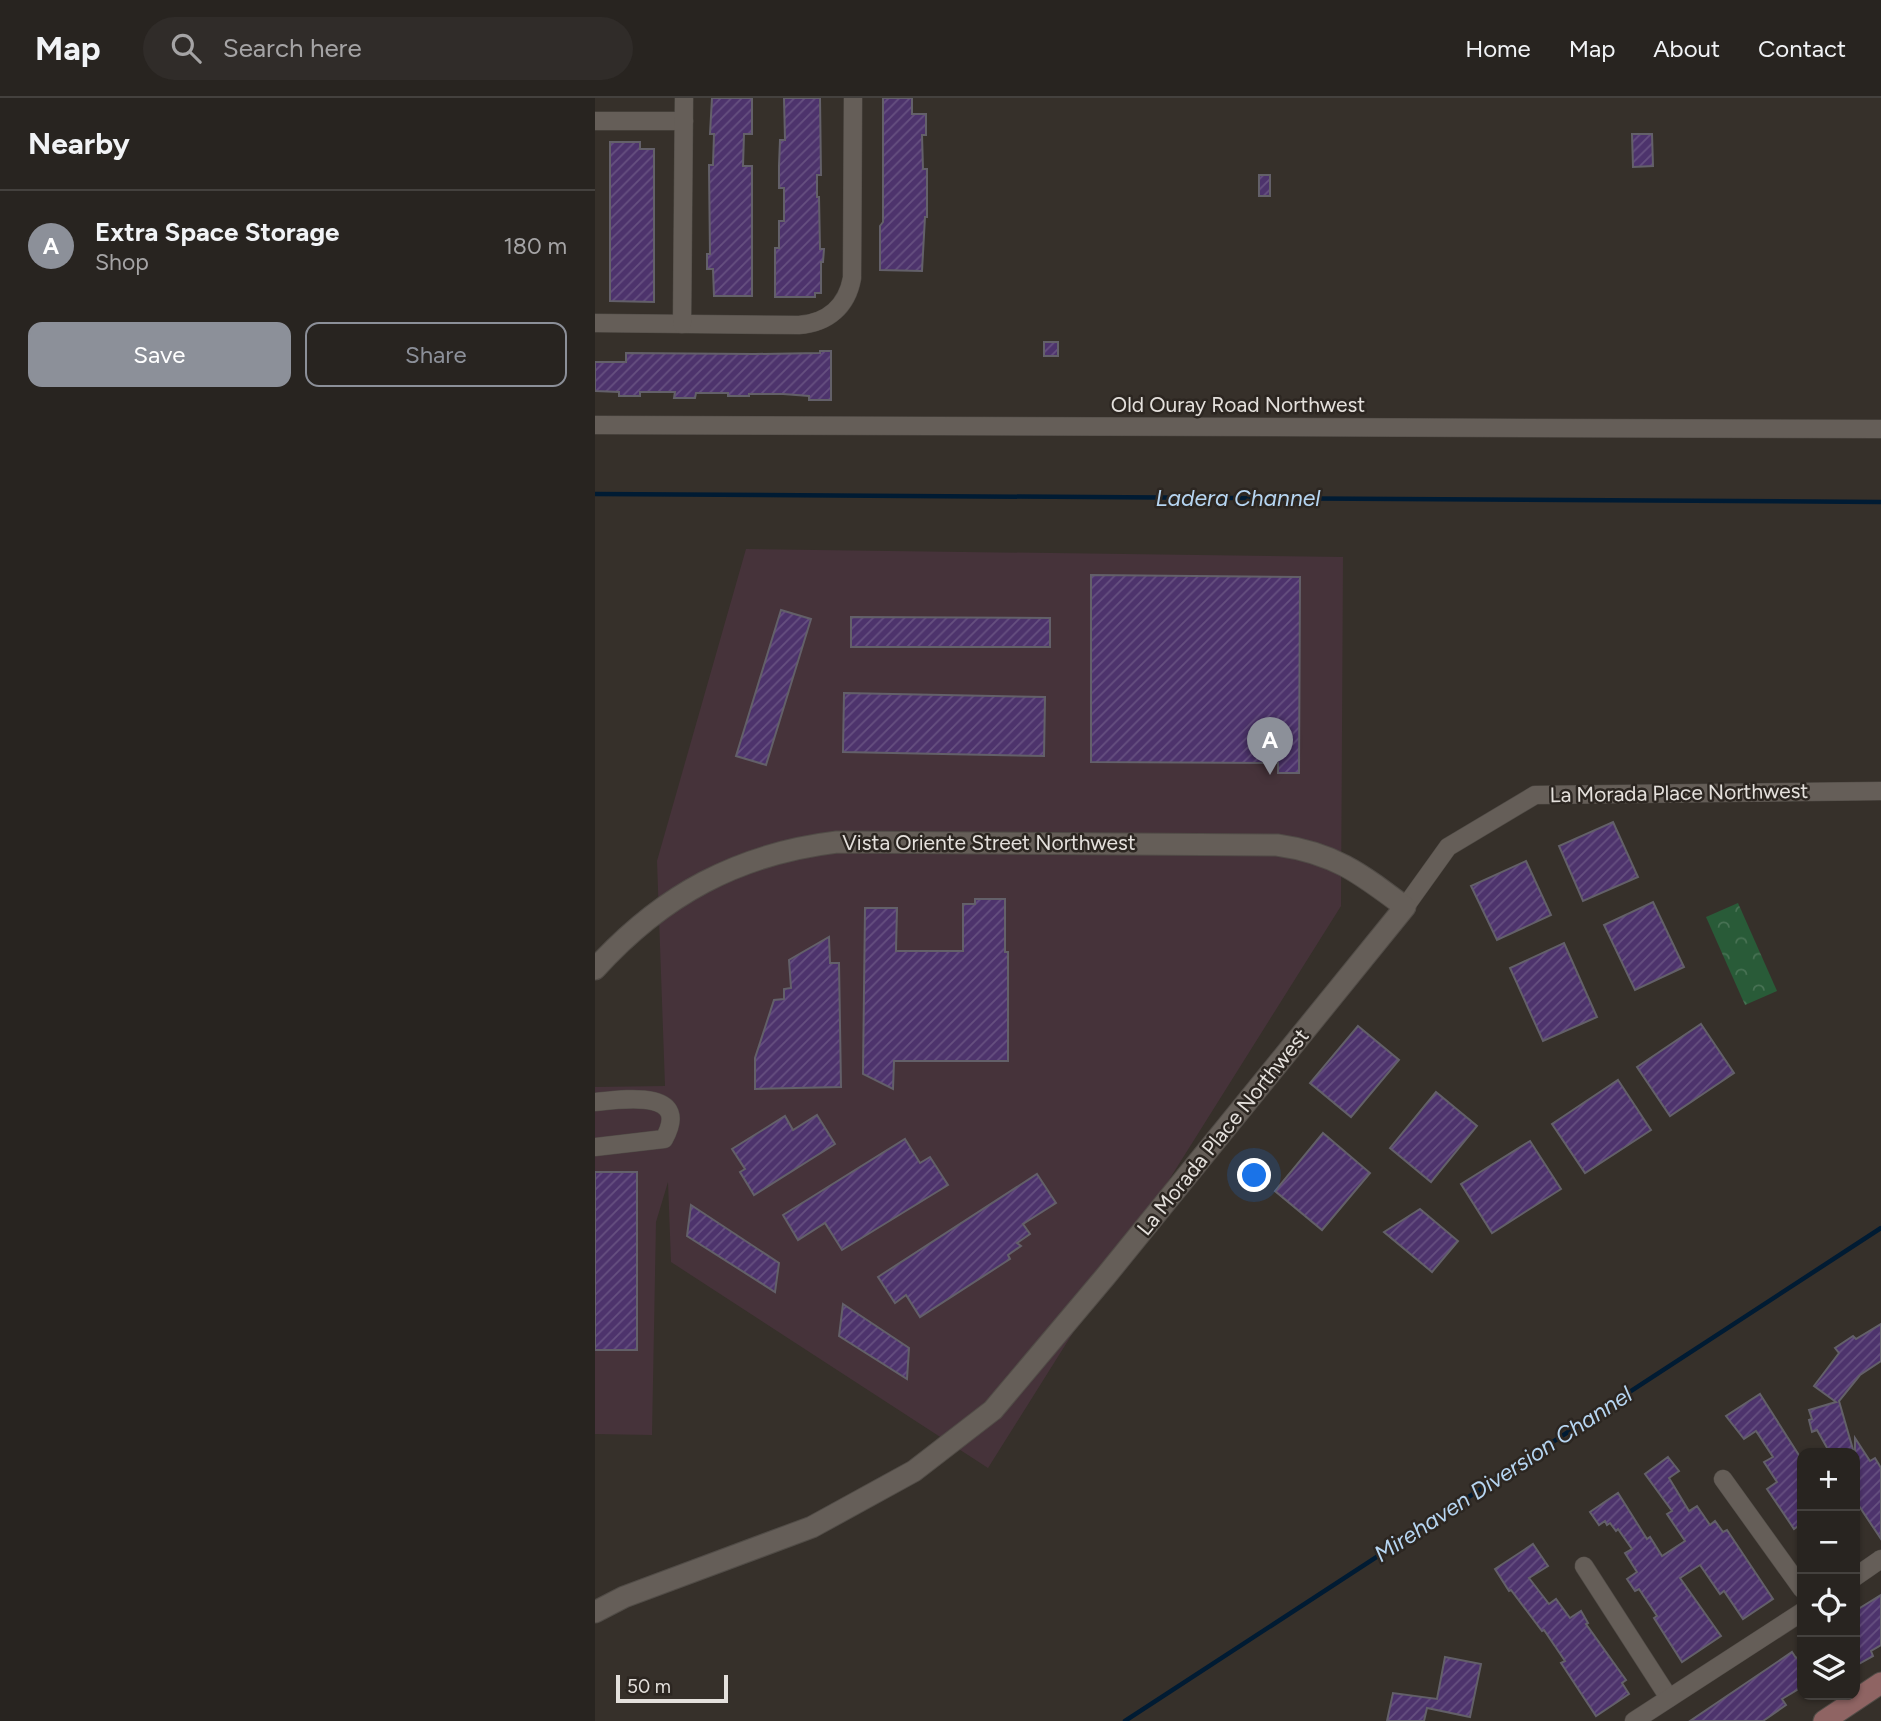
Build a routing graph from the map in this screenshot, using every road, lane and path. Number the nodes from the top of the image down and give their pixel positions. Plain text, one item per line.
1 (684, 98) edge
2 (853, 98) edge
3 (595, 121) edge
4 (684, 121) junction
5 (595, 323) edge
6 (683, 324) junction
7 (595, 425) edge
8 (1881, 429) edge
9 (1881, 791) edge
10 (1405, 906) junction
11 (595, 969) edge
12 (595, 1102) edge
13 (595, 1147) edge
14 (1723, 1479) dead end
15 (1881, 1559) edge
16 (1584, 1566) dead end
17 (1859, 1574) edge
18 (1797, 1582) edge
19 (595, 1612) edge
20 (1797, 1615) edge
21 (1881, 1683) edge
22 (1669, 1698) junction
23 (1635, 1721) edge
24 (1824, 1721) edge

1 - 4 street
2 - 6 street
3 - 4 street
4 - 6 street
5 - 6 street
7 - 8 street, Old Ouray Road Northwest
9 - 10 street, La Morada Place Northwest
10 - 11 street, Vista Oriente Street Northwest
10 - 19 street, La Morada Place Northwest
12 - 13 street
14 - 18 street
15 - 17 street
16 - 22 street
20 - 22 street
21 - 24 main road
22 - 23 street

